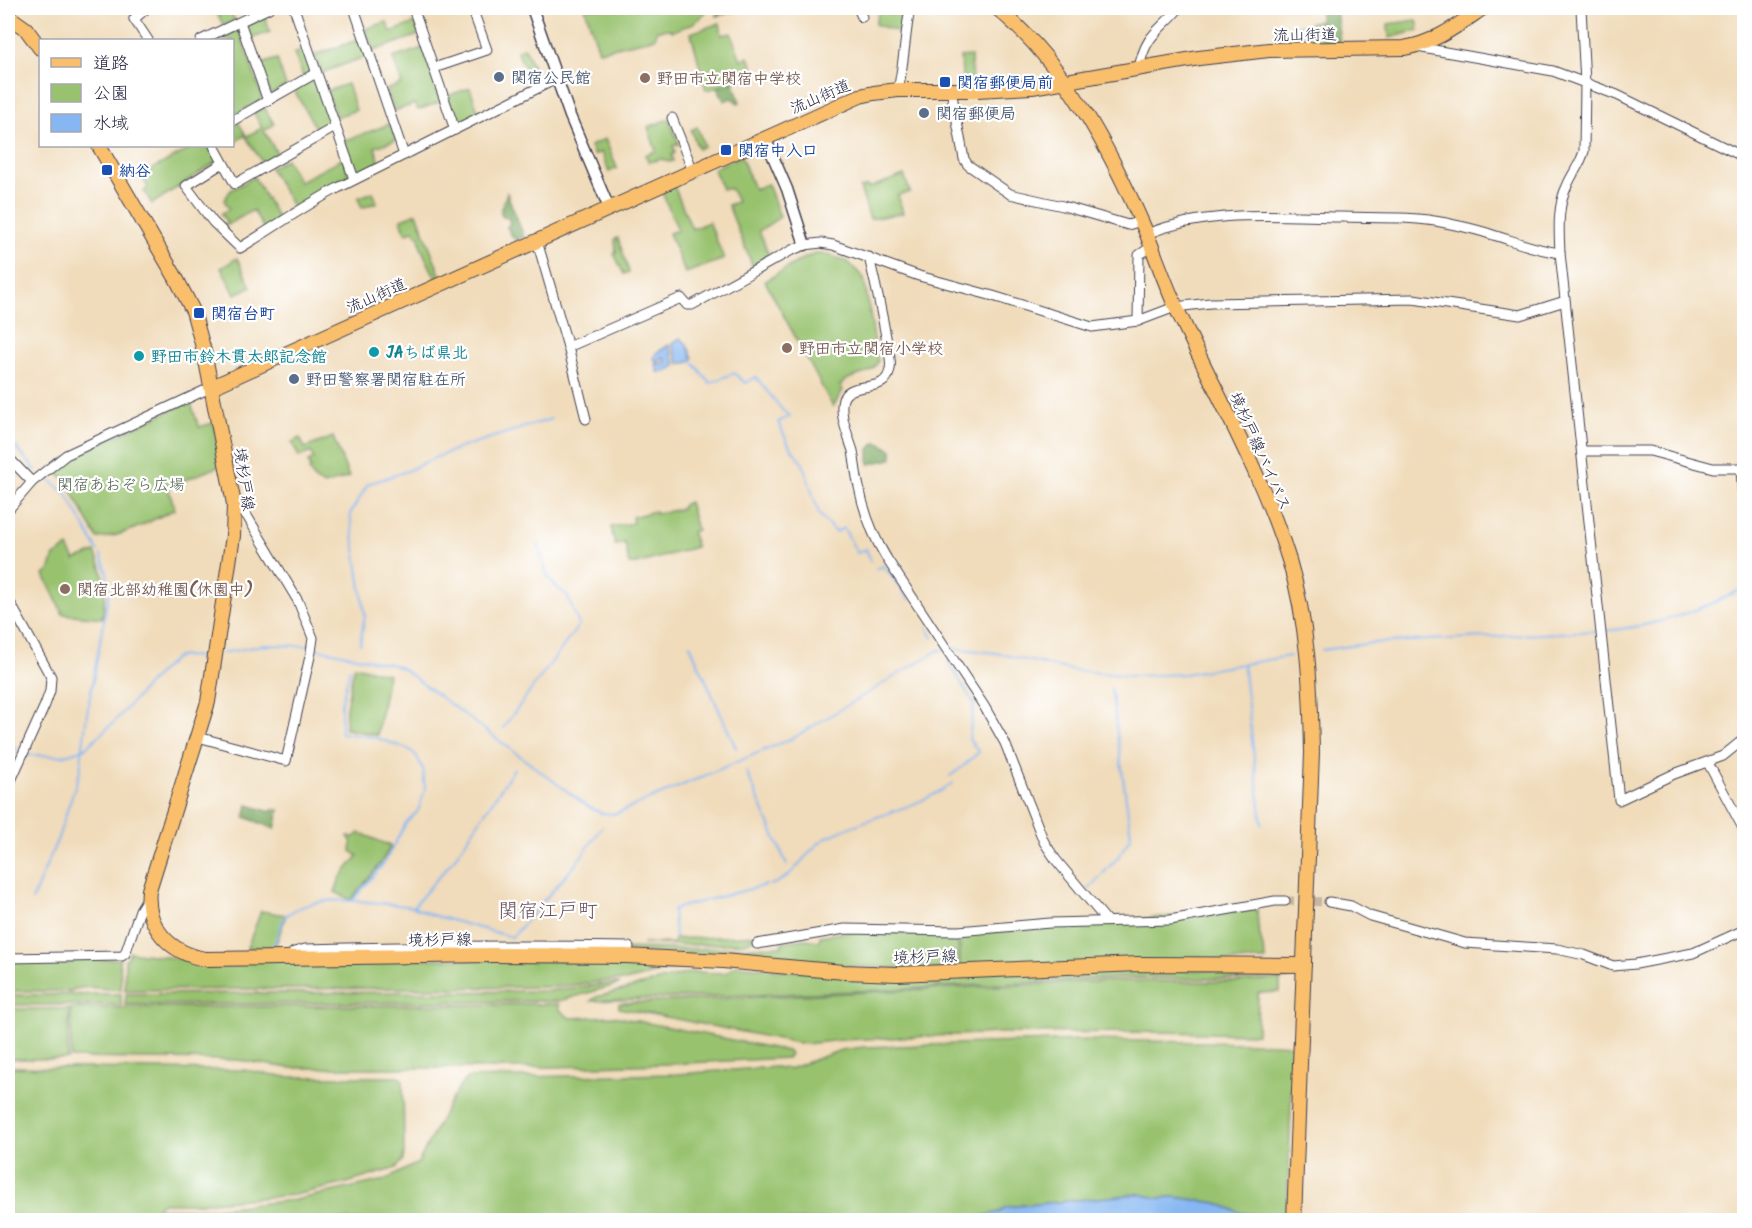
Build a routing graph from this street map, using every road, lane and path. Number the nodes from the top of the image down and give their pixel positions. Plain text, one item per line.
1 (147, 8) edge
2 (269, 8) edge
3 (294, 8) edge
4 (354, 8) edge
5 (413, 8) edge
6 (472, 8) edge
7 (532, 8) edge
8 (910, 8) edge
9 (997, 8) edge
10 (1482, 8) edge
11 (1581, 8) edge
12 (1177, 9) edge
13 (8, 16) edge
14 (240, 22) junction
15 (147, 39) edge
16 (203, 39) edge
17 (39, 47) edge
18 (1414, 47) junction
19 (434, 68) junction
20 (1140, 68) junction
21 (316, 73) junction
22 (556, 79) junction
23 (1064, 82) junction
24 (1586, 82) junction
25 (898, 90) junction
26 (951, 90) junction
27 (268, 101) junction
28 (672, 118) dead end
29 (234, 120) edge
30 (335, 127) junction
31 (455, 130) junction
32 (765, 138) junction
33 (100, 147) edge
34 (215, 147) edge
35 (404, 155) junction
36 (1744, 157) edge
37 (223, 163) junction
38 (693, 171) junction
39 (354, 179) junction
40 (609, 208) junction
41 (1140, 221) junction
42 (537, 241) junction
43 (1149, 241) junction
44 (805, 245) junction
45 (1560, 253) junction
46 (869, 257) junction
47 (1565, 301) junction
48 (1175, 307) junction
49 (1138, 321) junction
50 (568, 347) junction
51 (212, 387) junction
52 (586, 419) dead end
53 (1582, 451) junction
54 (8, 456) edge
55 (32, 482) junction
56 (234, 504) junction
57 (8, 510) edge
58 (1744, 518) edge
59 (8, 599) edge
60 (198, 737) junction
61 (1744, 739) edge
62 (1708, 763) junction
63 (8, 787) edge
64 (1742, 818) edge
65 (1744, 830) edge
66 (148, 897) junction
67 (1285, 901) tunnel mouth
68 (1329, 902) tunnel mouth
69 (1106, 921) junction
70 (1744, 930) edge
71 (757, 944) dead end
72 (629, 947) dead end
73 (8, 958) edge
74 (288, 959) junction
75 (1304, 965) junction
76 (1294, 1221) edge

1 - 15 street
2 - 14 street
3 - 21 street
4 - 35 street
5 - 19 street
6 - 19 street
7 - 22 street
8 - 25 street
9 - 23 main road, 境杉戸線バイパス
10 - 18 main road, 流山街道
11 - 24 street
12 - 20 street
13 - 17 main road
14 - 16 street
14 - 27 street
18 - 20 main road, 流山街道
18 - 24 street
19 - 31 street
20 - 23 main road, 流山街道
21 - 27 street
21 - 30 street
22 - 31 street
22 - 40 street
23 - 26 main road, 流山街道
23 - 41 main road, 境杉戸線バイパス
24 - 36 street
24 - 45 street
25 - 26 main road, 流山街道
25 - 32 main road, 流山街道
26 - 41 street
27 - 29 street
28 - 38 street
30 - 37 street
30 - 39 street
31 - 35 street
32 - 38 main road, 流山街道
32 - 44 street
33 - 51 main road, 境杉戸線
34 - 37 street
35 - 39 street
37 - 39 street
38 - 40 main road, 流山街道
40 - 42 main road, 流山街道
41 - 43 main road, 境杉戸線バイパス
42 - 50 street
42 - 51 main road, 流山街道
43 - 45 street
43 - 48 main road, 境杉戸線バイパス
43 - 49 street
44 - 46 street
44 - 50 street
45 - 47 street
46 - 49 street
46 - 69 street
47 - 48 street
47 - 53 street
48 - 49 street
48 - 75 main road, 境杉戸線バイパス
50 - 52 street
51 - 55 street
51 - 56 main road, 境杉戸線
53 - 58 street
53 - 62 street
54 - 55 street
55 - 57 street
56 - 60 main road, 境杉戸線
56 - 60 street
59 - 63 street
60 - 66 main road, 境杉戸線
61 - 62 street
62 - 64 street
64 - 65 street
66 - 73 street
66 - 74 main road, 境杉戸線
67 - 69 street
68 - 70 street
69 - 71 street
72 - 74 street
74 - 75 main road, 境杉戸線
75 - 76 main road

